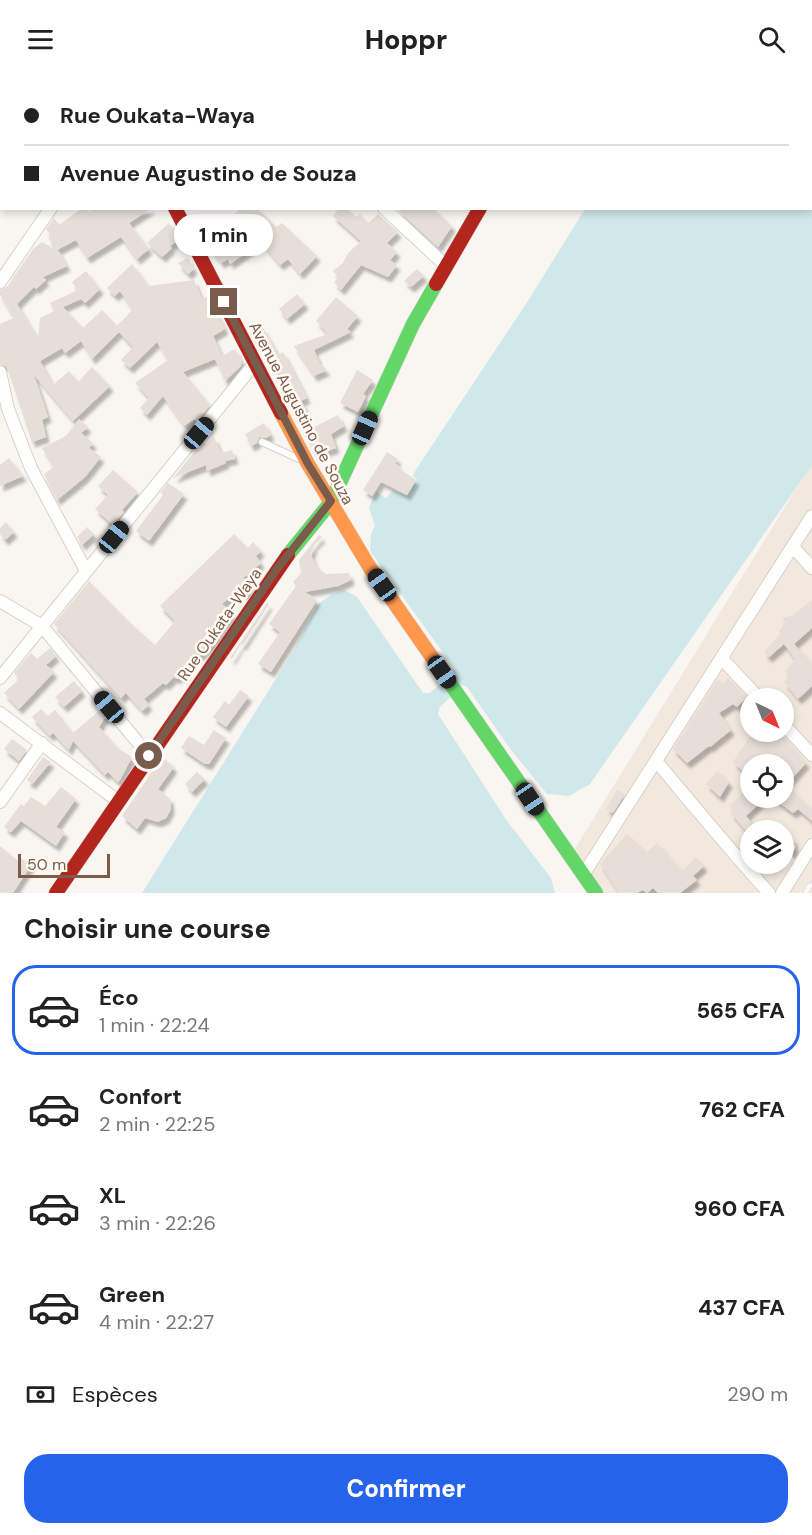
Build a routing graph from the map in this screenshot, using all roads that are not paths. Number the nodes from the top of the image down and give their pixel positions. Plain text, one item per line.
1 (50, 210) edge
2 (176, 210) edge
3 (386, 210) edge
4 (473, 212) edge
5 (446, 266) junction
6 (0, 282) edge
7 (255, 363) junction
8 (0, 372) edge
9 (262, 442) dead end
10 (308, 464) junction
11 (331, 501) junction
12 (812, 516) edge
13 (793, 547) junction
14 (812, 568) edge
15 (86, 571) junction
16 (0, 601) edge
17 (42, 626) junction
18 (722, 659) junction
19 (0, 678) edge
20 (750, 688) edge
21 (0, 712) edge
22 (794, 736) edge
23 (42, 743) junction
24 (812, 755) edge
25 (149, 756) junction
26 (656, 761) junction
27 (118, 801) junction
28 (0, 802) edge
29 (812, 845) edge
30 (583, 875) junction
31 (56, 893) edge
32 (596, 893) edge
33 (769, 893) edge
34 (782, 893) edge

1 - 6 street
2 - 7 main road, Avenue Augustino de Souza
3 - 5 street
4 - 5 main road, Rue Oukata-Waya
5 - 11 main road, Rue Oukata-Waya
7 - 10 main road, Avenue Augustino de Souza
7 - 15 street
8 - 15 street
9 - 10 lane
10 - 11 main road, Avenue Augustino de Souza
11 - 25 main road, Rue Oukata-Waya
11 - 30 main road, Avenue Augustino de Souza
12 - 13 street
13 - 14 street
13 - 18 street
15 - 17 street
16 - 17 street
17 - 19 street
17 - 25 street
18 - 20 street
18 - 26 street
21 - 23 street
22 - 24 street
23 - 27 street
23 - 28 street
25 - 27 main road, Rue Oukata-Waya
26 - 30 street
26 - 33 street
27 - 31 main road, Rue Oukata-Waya
29 - 34 street
30 - 32 main road, Avenue Augustino de Souza

